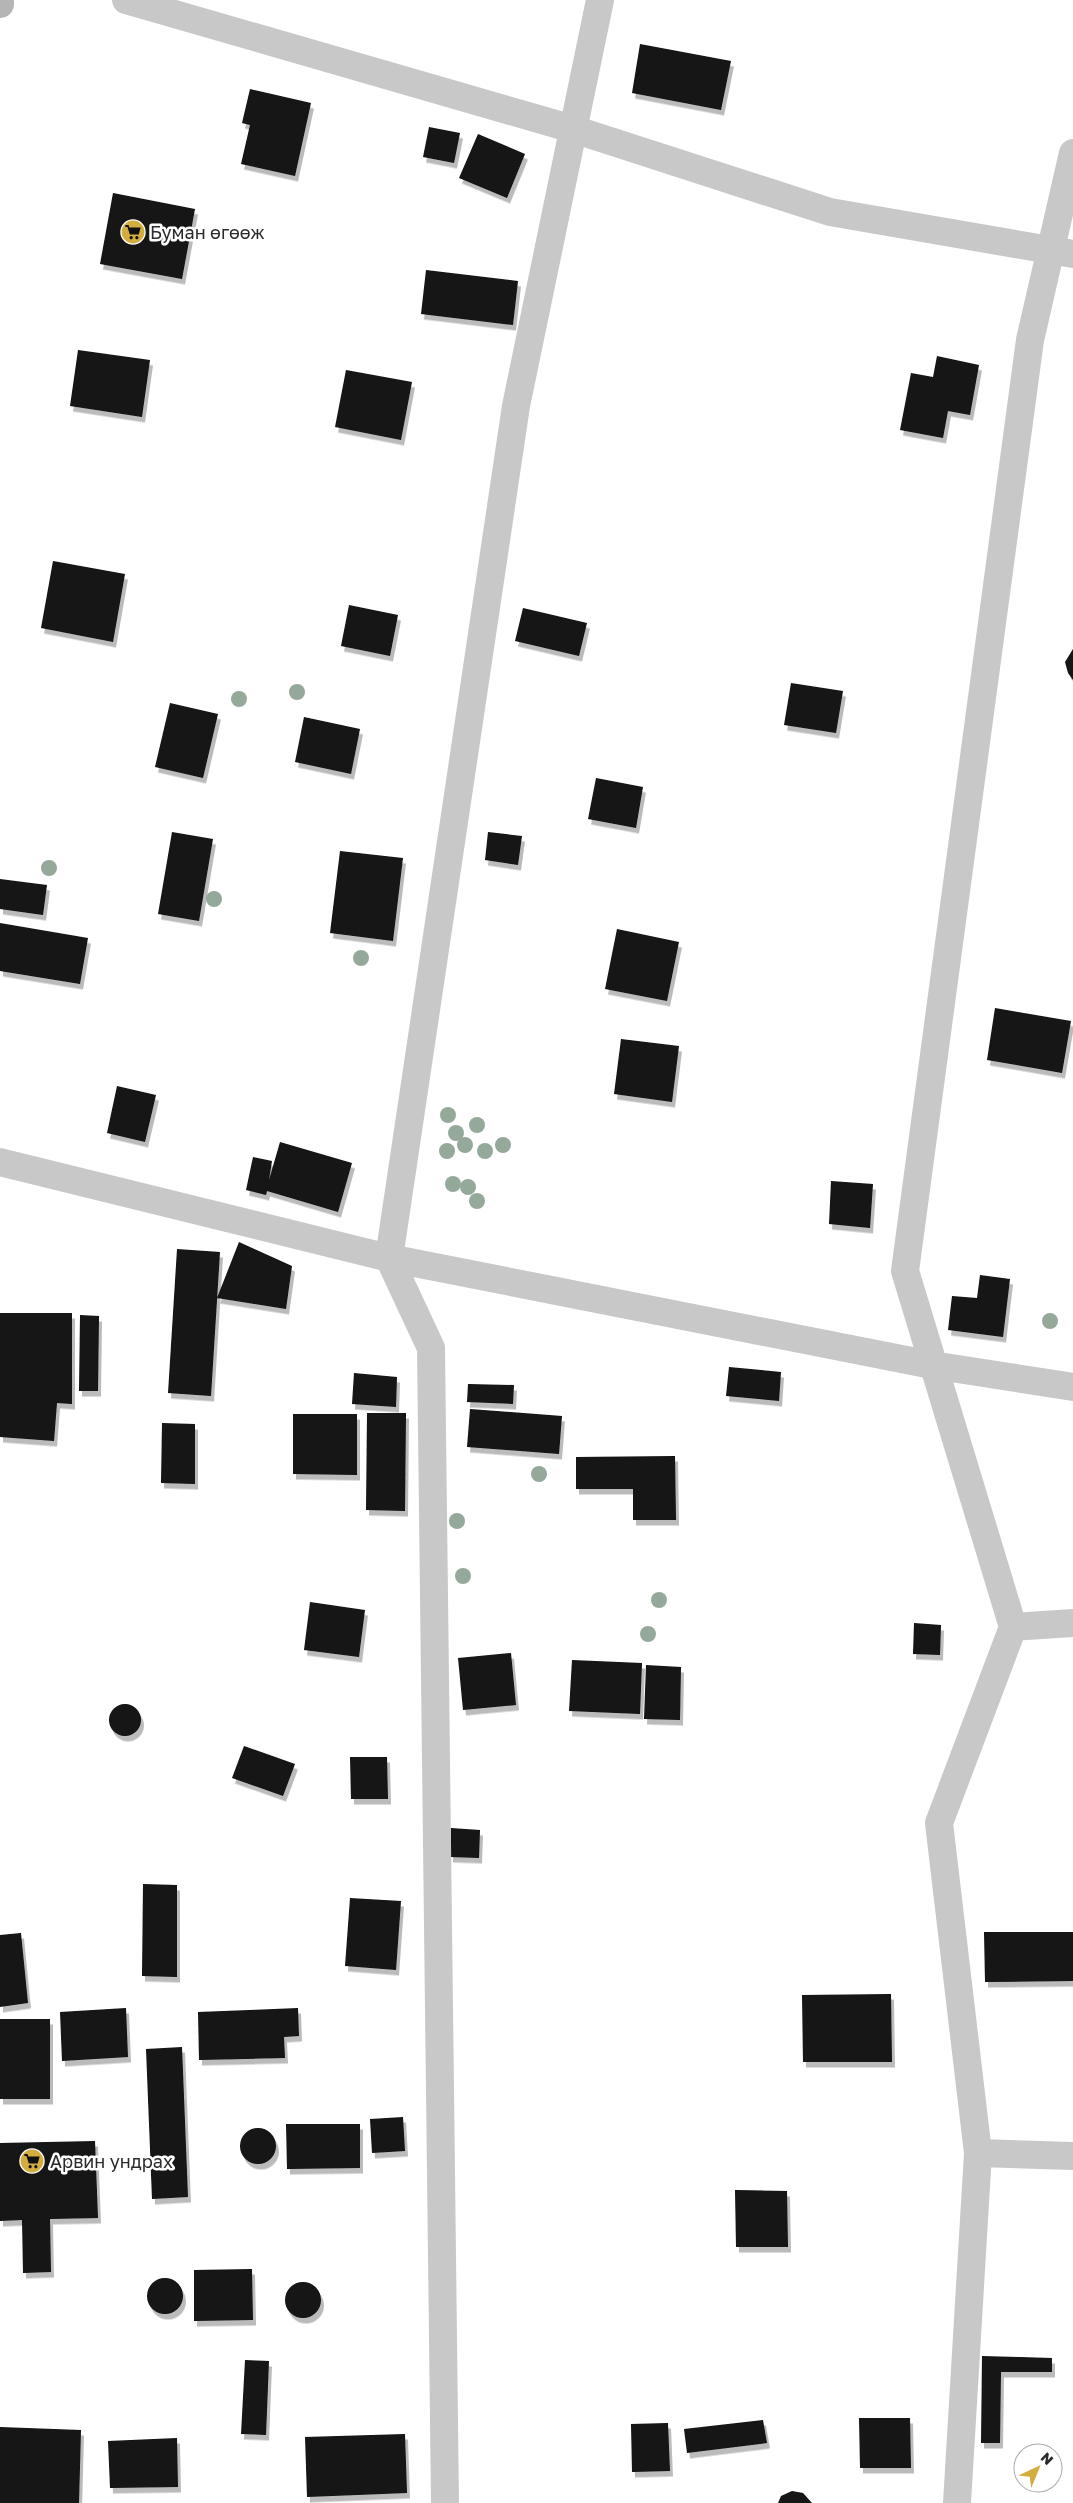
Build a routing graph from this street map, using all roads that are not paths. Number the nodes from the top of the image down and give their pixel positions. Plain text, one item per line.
1 (0, 0) edge
2 (126, 0) edge
3 (600, 0) edge
4 (0, 4) edge
5 (573, 129) junction
6 (1073, 153) edge
7 (1063, 251) edge
8 (0, 1162) edge
9 (389, 1258) junction
10 (932, 1365) junction
11 (1073, 1387) edge
12 (1073, 1623) edge
13 (1013, 1627) junction
14 (978, 2153) junction
15 (1073, 2156) edge
16 (445, 2503) edge
17 (957, 2503) edge

1 - 4 main road
2 - 5 street
3 - 5 street
5 - 7 street
5 - 9 street
6 - 7 street
7 - 10 street
8 - 9 street
9 - 10 street
9 - 16 street
10 - 11 street
10 - 13 street
12 - 13 street
13 - 14 street
14 - 15 street
14 - 17 street

